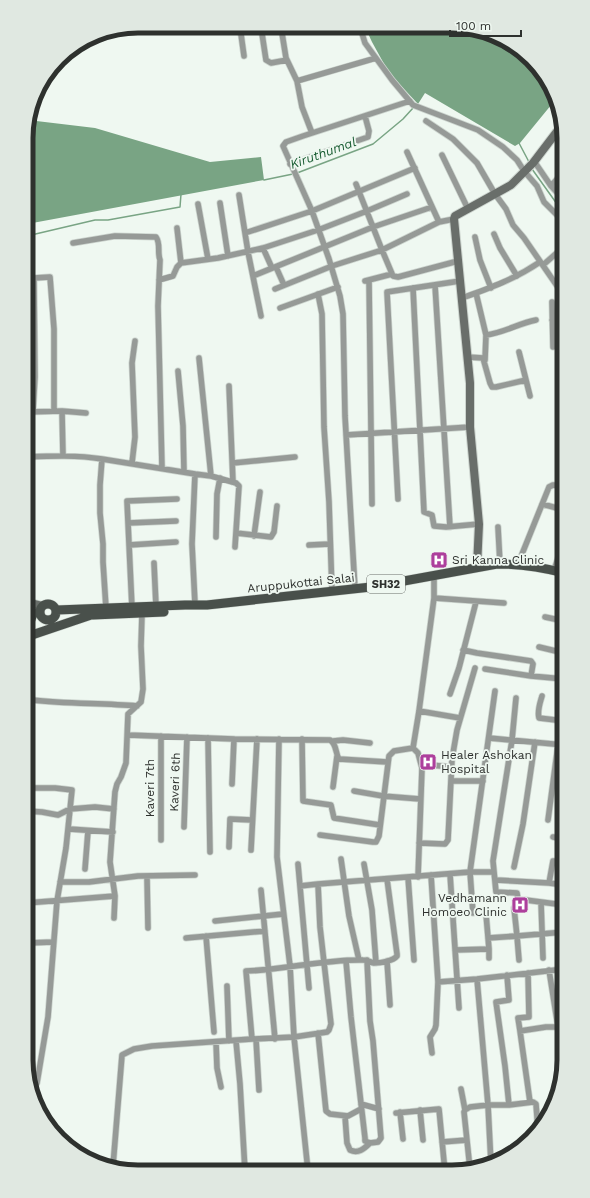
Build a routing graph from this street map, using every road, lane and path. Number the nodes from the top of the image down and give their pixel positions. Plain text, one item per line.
1 (241, 33) edge
2 (262, 33) edge
3 (282, 33) edge
4 (362, 33) edge
5 (244, 56) dead end
6 (376, 58) junction
7 (287, 60) junction
8 (297, 81) junction
9 (413, 104) junction
10 (365, 116) junction
11 (426, 121) dead end
12 (557, 132) edge
13 (312, 133) junction
14 (408, 152) dead end
15 (442, 155) dead end
16 (290, 164) junction
17 (530, 166) junction
18 (415, 168) junction
19 (557, 179) edge
20 (356, 184) dead end
21 (551, 186) junction
22 (359, 192) junction
23 (557, 192) edge
24 (407, 194) dead end
25 (495, 194) junction
26 (239, 195) dead end
27 (220, 203) dead end
28 (198, 204) dead end
29 (432, 207) junction
30 (468, 209) junction
31 (312, 210) junction
32 (367, 211) junction
33 (557, 215) edge
34 (454, 220) junction
35 (439, 222) junction
36 (373, 227) junction
37 (176, 228) dead end
38 (318, 230) junction
39 (245, 233) junction
40 (494, 234) dead end
41 (475, 237) dead end
42 (73, 243) dead end
43 (324, 247) junction
44 (263, 248) junction
45 (382, 250) junction
46 (248, 252) junction
47 (557, 252) edge
48 (228, 256) junction
49 (208, 259) junction
50 (458, 261) junction
51 (181, 263) junction
52 (541, 264) junction
53 (332, 266) junction
54 (274, 267) junction
55 (392, 274) junction
56 (253, 276) junction
57 (517, 276) junction
58 (159, 280) junction
59 (460, 281) junction
60 (284, 285) junction
61 (435, 285) junction
62 (557, 286) edge
63 (338, 287) junction
64 (412, 288) junction
65 (491, 288) junction
66 (275, 289) dead end
67 (476, 293) junction
68 (318, 294) junction
69 (462, 298) junction
70 (552, 302) dead end
71 (280, 308) dead end
72 (261, 316) dead end
73 (536, 320) dead end
74 (552, 320) junction
75 (557, 320) edge
76 (486, 335) junction
77 (135, 341) dead end
78 (553, 347) dead end
79 (519, 352) dead end
80 (467, 357) junction
81 (199, 358) dead end
82 (485, 360) junction
83 (178, 371) dead end
84 (526, 380) junction
85 (34, 386) joint
86 (229, 386) dead end
87 (530, 396) dead end
88 (54, 411) junction
89 (62, 411) junction
90 (33, 412) joint
91 (86, 412) dead end
92 (470, 427) junction
93 (444, 428) junction
94 (420, 430) junction
95 (394, 432) junction
96 (371, 433) junction
97 (346, 435) junction
98 (62, 456) junction
99 (33, 457) edge
100 (295, 457) dead end
101 (102, 459) junction
102 (132, 463) junction
103 (233, 463) junction
104 (162, 468) junction
105 (184, 472) junction
106 (195, 474) junction
107 (211, 476) junction
108 (220, 478) junction
109 (233, 482) junction
110 (557, 486) edge
111 (260, 492) dead end
112 (177, 499) dead end
113 (398, 499) dead end
114 (372, 504) dead end
115 (542, 504) junction
116 (277, 506) dead end
117 (557, 508) edge
118 (176, 521) dead end
119 (128, 523) junction
120 (479, 524) junction
121 (450, 527) junction
122 (498, 527) dead end
123 (236, 533) junction
124 (254, 536) junction
125 (216, 537) dead end
126 (176, 542) dead end
127 (330, 544) junction
128 (129, 545) junction
129 (309, 545) dead end
130 (235, 547) dead end
131 (557, 561) edge
132 (154, 563) dead end
133 (500, 564) junction
134 (518, 564) junction
135 (477, 568) junction
136 (554, 570) junction
137 (557, 571) edge
138 (434, 575) junction
139 (355, 589) junction
140 (332, 591) junction
141 (434, 598) junction
142 (476, 602) junction
143 (504, 603) dead end
144 (195, 604) junction
145 (207, 605) junction
146 (33, 606) edge
147 (156, 606) junction
148 (106, 608) junction
149 (132, 608) junction
150 (48, 613) junction
151 (142, 614) junction
152 (90, 615) junction
153 (545, 617) dead end
154 (33, 620) edge
155 (557, 620) edge
156 (33, 629) edge
157 (33, 635) edge
158 (539, 647) dead end
159 (463, 650) junction
160 (557, 652) edge
161 (475, 668) dead end
162 (485, 669) dead end
163 (534, 676) junction
164 (557, 678) edge
165 (495, 691) dead end
166 (450, 694) dead end
167 (542, 696) dead end
168 (516, 698) dead end
169 (33, 700) edge
170 (137, 706) junction
171 (419, 711) junction
172 (460, 718) junction
173 (557, 720) edge
174 (128, 735) junction
175 (161, 736) junction
176 (187, 737) junction
177 (208, 738) junction
178 (489, 738) junction
179 (234, 739) junction
180 (257, 739) junction
181 (279, 739) junction
182 (302, 740) junction
183 (512, 740) junction
184 (332, 741) junction
185 (535, 742) junction
186 (370, 743) dead end
187 (557, 745) edge
188 (413, 748) junction
189 (337, 756) junction
190 (387, 762) junction
191 (421, 764) junction
192 (451, 767) junction
193 (557, 768) edge
194 (452, 780) junction
195 (483, 781) junction
196 (232, 784) dead end
197 (333, 787) dead end
198 (33, 788) edge
199 (354, 791) dead end
200 (383, 796) junction
201 (420, 799) junction
202 (70, 809) junction
203 (114, 809) junction
204 (33, 811) edge
205 (252, 820) junction
206 (548, 820) dead end
207 (380, 825) junction
208 (184, 827) dead end
209 (69, 829) junction
210 (88, 831) junction
211 (113, 832) junction
212 (320, 836) dead end
213 (554, 837) dead end
214 (557, 838) edge
215 (161, 840) dead end
216 (419, 843) junction
217 (229, 847) dead end
218 (250, 850) dead end
219 (210, 852) dead end
220 (342, 859) dead end
221 (557, 861) edge
222 (298, 864) dead end
223 (364, 864) dead end
224 (514, 867) dead end
225 (85, 869) dead end
226 (470, 872) junction
227 (493, 872) junction
228 (450, 874) junction
229 (195, 875) dead end
230 (431, 875) junction
231 (146, 877) junction
232 (408, 877) junction
233 (418, 877) junction
234 (112, 879) junction
235 (387, 879) junction
236 (366, 880) junction
237 (496, 880) junction
238 (60, 882) junction
239 (345, 882) junction
240 (549, 883) junction
241 (318, 884) junction
242 (557, 884) edge
243 (300, 886) junction
244 (261, 890) dead end
245 (115, 896) junction
246 (56, 901) junction
247 (541, 902) junction
248 (33, 903) edge
249 (557, 904) edge
250 (514, 908) dead end
251 (473, 913) dead end
252 (283, 914) junction
253 (486, 914) dead end
254 (263, 916) junction
255 (114, 918) dead end
256 (215, 921) dead end
257 (148, 928) dead end
258 (266, 931) junction
259 (557, 933) edge
260 (542, 934) junction
261 (206, 936) junction
262 (518, 936) junction
263 (186, 938) dead end
264 (488, 938) junction
265 (53, 942) junction
266 (33, 943) edge
267 (489, 948) junction
268 (455, 950) junction
269 (489, 958) dead end
270 (543, 958) dead end
271 (359, 960) junction
272 (367, 960) junction
273 (414, 960) dead end
274 (519, 960) dead end
275 (346, 961) junction
276 (388, 961) junction
277 (324, 962) junction
278 (376, 963) junction
279 (308, 964) junction
280 (290, 966) junction
281 (557, 969) edge
282 (269, 970) junction
283 (549, 970) junction
284 (528, 973) junction
285 (508, 976) junction
286 (477, 979) junction
287 (456, 981) junction
288 (438, 982) junction
289 (227, 986) dead end
290 (309, 988) dead end
291 (390, 1005) dead end
292 (459, 1008) dead end
293 (557, 1021) edge
294 (557, 1027) edge
295 (520, 1031) junction
296 (214, 1032) dead end
297 (318, 1033) junction
298 (294, 1037) junction
299 (275, 1038) junction
300 (254, 1039) junction
301 (233, 1041) junction
302 (216, 1042) junction
303 (432, 1053) dead end
304 (37, 1084) dead end
305 (221, 1087) dead end
306 (461, 1089) dead end
307 (259, 1090) dead end
308 (530, 1102) junction
309 (488, 1105) junction
310 (509, 1105) junction
311 (361, 1107) junction
312 (379, 1109) junction
313 (420, 1110) junction
314 (465, 1110) junction
315 (346, 1116) junction
316 (537, 1121) edge
317 (403, 1139) dead end
318 (423, 1140) dead end
319 (467, 1140) junction
320 (442, 1142) junction
321 (370, 1143) junction
322 (491, 1157) edge
323 (113, 1162) edge
324 (469, 1164) edge
325 (245, 1165) edge
326 (307, 1165) edge
327 (444, 1165) edge

1 - 5 street
2 - 7 street
3 - 7 street
4 - 6 street
6 - 8 street
6 - 9 street
7 - 8 street
8 - 13 street
9 - 10 street
9 - 17 street
10 - 13 street
10 - 16 street
11 - 25 street
12 - 17 street
13 - 16 street
14 - 18 street
15 - 30 street
16 - 31 street
17 - 21 street
17 - 25 street
17 - 33 street
18 - 22 street
18 - 29 street
19 - 21 street
20 - 22 street
21 - 23 street
22 - 31 street
22 - 32 street
24 - 32 street
25 - 30 street
25 - 52 street
26 - 39 street
27 - 48 street
28 - 49 street
29 - 35 street
29 - 36 street
30 - 34 street
31 - 38 street
31 - 39 street
32 - 36 street
32 - 38 street
34 - 35 street
34 - 50 street
35 - 45 street
36 - 43 street
36 - 45 street
37 - 51 street
38 - 43 street
38 - 44 street
39 - 46 street
40 - 57 street
41 - 65 street
42 - 58 street
43 - 53 street
43 - 54 street
44 - 46 street
44 - 54 street
45 - 53 street
45 - 55 street
46 - 48 street
46 - 56 street
47 - 52 street
48 - 49 street
49 - 51 street
50 - 55 street
50 - 59 street
51 - 58 street
52 - 57 street
52 - 62 street
53 - 60 street
53 - 63 street
54 - 56 street
54 - 60 street
55 - 96 street
56 - 72 street
57 - 65 street
58 - 104 street
59 - 61 street
59 - 69 street
60 - 66 street
61 - 64 street
61 - 93 street
63 - 68 street
63 - 97 street
64 - 94 street
64 - 95 street
65 - 67 street
67 - 69 street
67 - 76 street
68 - 71 street
68 - 127 street
69 - 80 street
70 - 74 street
73 - 76 street
74 - 75 street
74 - 78 street
76 - 82 street
77 - 102 street
79 - 84 street
80 - 82 street
80 - 92 street
81 - 107 street
82 - 84 street
83 - 105 street
84 - 87 street
85 - 88 street
85 - 90 street
86 - 103 street
88 - 89 street
88 - 90 street
89 - 91 street
89 - 98 street
92 - 93 street
92 - 120 street
93 - 94 street
93 - 121 street
94 - 95 street
94 - 121 street
95 - 96 street
95 - 113 street
96 - 97 street
96 - 114 street
97 - 139 street
98 - 99 street
98 - 101 street
100 - 103 street
101 - 102 street
101 - 148 street
102 - 104 street
103 - 109 street
104 - 105 street
105 - 106 street
106 - 107 street
106 - 144 street
107 - 108 street
108 - 109 street
108 - 125 street
109 - 123 street
110 - 115 street
111 - 124 street
112 - 119 street
115 - 117 street
115 - 134 street
116 - 124 street
118 - 119 street
119 - 128 street
120 - 121 street
120 - 135 street
122 - 133 street
123 - 124 street
123 - 130 street
126 - 128 street
127 - 129 street
127 - 140 street
128 - 149 street
131 - 136 street
132 - 147 street
133 - 134 main road, Aruppukottai Salai / SH32
133 - 135 main road, Aruppukottai Salai / SH32
134 - 136 main road, Aruppukottai Salai / SH32
135 - 138 main road, Aruppukottai Salai / SH32
136 - 137 main road, Aruppukottai Salai / SH32
138 - 139 main road, Aruppukottai Salai / SH32
138 - 141 street
139 - 140 main road, Aruppukottai Salai / SH32
140 - 145 main road, Aruppukottai Salai / SH32
141 - 142 street
141 - 171 street
142 - 143 street
142 - 159 street
144 - 145 main road, Aruppukottai Salai / SH32
144 - 147 main road, Aruppukottai Salai / SH32
145 - 151 main road, Aruppukottai Salai / SH32
146 - 150 street, Aruppukottai Salai / SH32
147 - 149 main road, Aruppukottai Salai / SH32
148 - 149 main road, Aruppukottai Salai / SH32
148 - 150 main road, Aruppukottai Salai / SH32
150 - 152 main road, Aruppukottai Salai / SH32
150 - 154 main road
150 - 156 main road
151 - 152 main road, Aruppukottai Salai / SH32
151 - 170 street
152 - 157 main road
153 - 155 street
158 - 160 street
159 - 163 street
159 - 166 street
161 - 172 street
162 - 163 street
163 - 164 street
165 - 178 street
167 - 173 street
168 - 183 street
169 - 170 street
170 - 174 street
171 - 172 street
171 - 188 street
172 - 192 street
174 - 175 street
174 - 203 street
175 - 176 street
175 - 215 street, Kaveri 7th
176 - 177 street
176 - 208 street, Kaveri 6th
177 - 179 street
177 - 219 street
178 - 183 street
178 - 195 street
179 - 180 street
179 - 196 street
180 - 181 street
180 - 205 street
181 - 182 street
181 - 252 street
182 - 184 street
182 - 207 street
183 - 185 street
183 - 227 street
184 - 186 street
184 - 189 street
185 - 187 street
185 - 224 street
188 - 190 street
188 - 191 street
189 - 190 street
189 - 197 street
190 - 200 street
191 - 192 street
191 - 201 street
192 - 194 street
193 - 206 street
194 - 195 street
194 - 216 street
195 - 226 street
198 - 202 street
199 - 200 street
200 - 201 street
200 - 207 street
201 - 216 street
202 - 203 street
202 - 204 street
202 - 209 street
203 - 211 street
205 - 217 street
205 - 218 street
207 - 212 street
209 - 210 street
209 - 238 street
210 - 211 street
210 - 225 street
211 - 234 street
213 - 214 street
216 - 233 street
220 - 239 street
221 - 240 street
222 - 243 street
223 - 236 street
226 - 227 street
226 - 228 street
226 - 251 street
227 - 237 street
228 - 230 street
228 - 268 street
229 - 231 street
230 - 233 street
230 - 288 street
231 - 234 street
231 - 257 street
232 - 233 street
232 - 235 street
232 - 273 street
234 - 238 street
234 - 245 street
235 - 236 street
235 - 276 street
236 - 239 street
236 - 278 street
237 - 240 street
237 - 247 street
238 - 246 street
239 - 241 street
239 - 271 street
240 - 242 street
241 - 243 street
241 - 277 street
243 - 279 street
244 - 254 street
245 - 246 street
245 - 255 street
246 - 248 street
246 - 265 street
247 - 249 street
247 - 260 street
250 - 262 street
252 - 254 street
252 - 280 street
253 - 264 street
254 - 256 street
254 - 258 street
258 - 261 street
258 - 282 street
259 - 260 street
260 - 262 street
260 - 270 street
261 - 263 street
261 - 296 street
262 - 264 street
262 - 274 street
264 - 267 street
265 - 266 street
265 - 304 street
267 - 268 street
267 - 269 street
268 - 287 street
271 - 272 street
271 - 275 street
272 - 278 street
272 - 312 street
275 - 277 street
275 - 311 street
276 - 278 street
276 - 291 street
277 - 279 street
277 - 297 street
279 - 280 street
279 - 290 street
280 - 282 street
280 - 298 street
281 - 283 street
282 - 299 street
282 - 300 street
283 - 284 street
283 - 293 street
284 - 285 street
284 - 295 street
285 - 286 street
285 - 310 street
286 - 287 street
286 - 309 street
287 - 288 street
287 - 292 street
288 - 303 street
289 - 301 street
294 - 295 street
295 - 308 street
297 - 298 street
297 - 315 street
298 - 299 street
298 - 326 street
299 - 300 street
300 - 301 street
300 - 307 street
301 - 302 street
301 - 325 street
302 - 305 street
302 - 323 street
306 - 314 street
308 - 310 street
308 - 316 street
309 - 310 street
309 - 314 street
309 - 322 street
311 - 312 street
311 - 315 street
311 - 321 street
312 - 321 street
313 - 317 street
313 - 318 street
313 - 320 street
314 - 319 street
315 - 321 street
319 - 320 street
319 - 324 street
320 - 327 street

